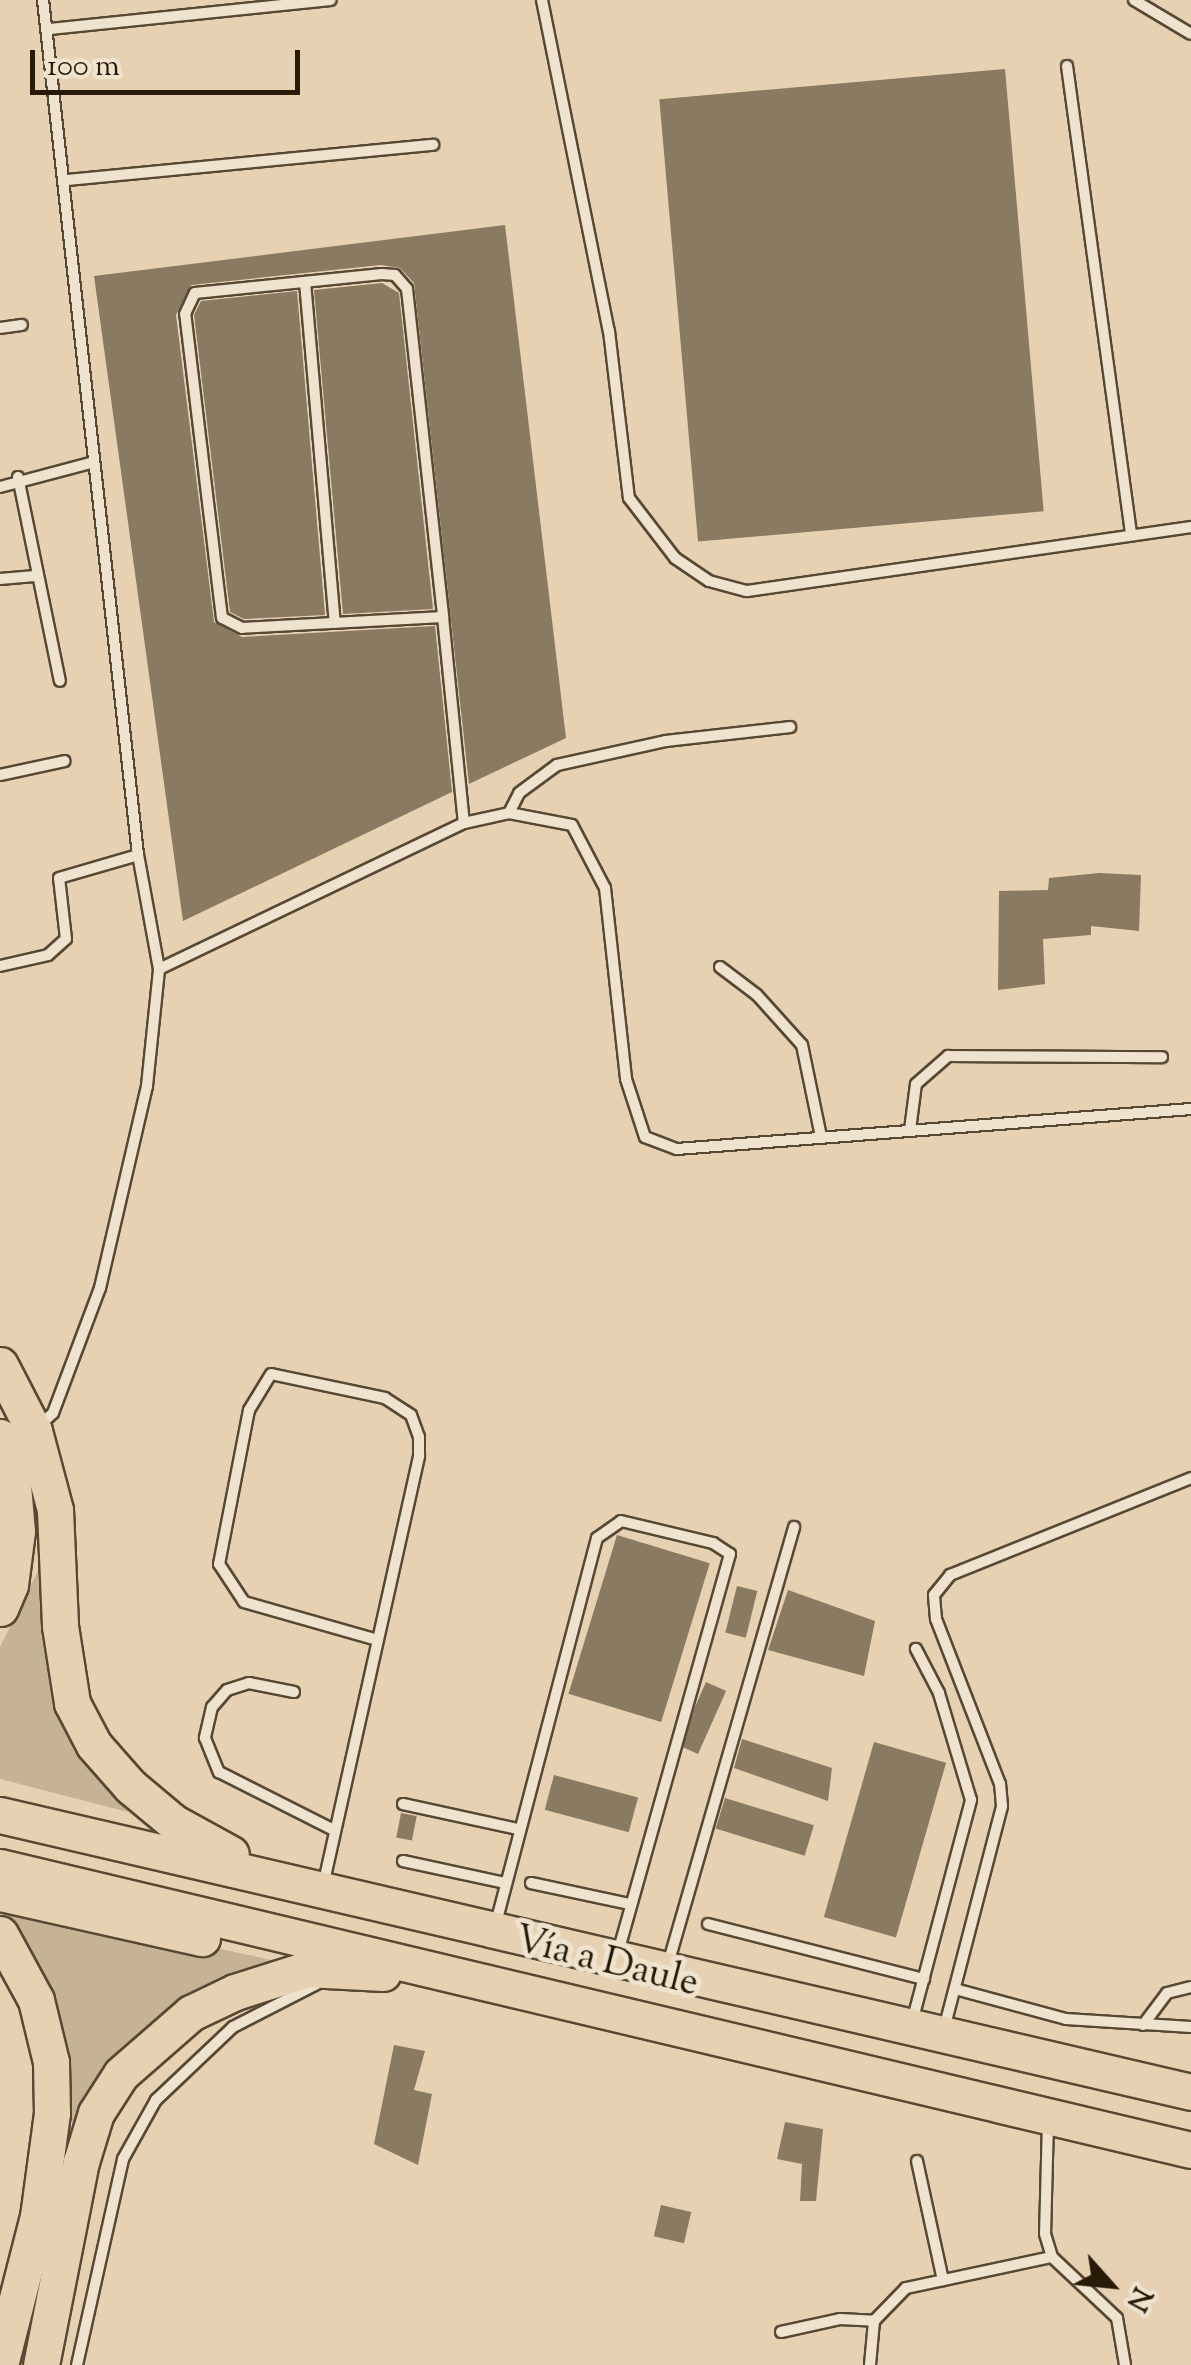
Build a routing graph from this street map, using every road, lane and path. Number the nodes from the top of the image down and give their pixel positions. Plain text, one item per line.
1 (43, 0) edge
2 (330, 0) edge
3 (542, 0) edge
4 (1134, 0) edge
5 (1160, 6) edge
6 (50, 29) junction
7 (1191, 34) edge
8 (1067, 66) dead end
9 (433, 145) dead end
10 (66, 180) junction
11 (305, 282) junction
12 (22, 325) dead end
13 (0, 328) edge
14 (94, 462) junction
15 (18, 477) junction
16 (0, 487) edge
17 (1191, 527) edge
18 (1131, 532) junction
19 (38, 576) junction
20 (0, 579) edge
21 (442, 618) junction
22 (335, 623) junction
23 (60, 680) dead end
24 (790, 727) dead end
25 (65, 761) dead end
26 (0, 775) edge
27 (509, 812) junction
28 (464, 822) junction
29 (138, 855) junction
30 (0, 966) edge
31 (720, 967) dead end
32 (160, 969) junction
33 (1162, 1057) dead end
34 (1191, 1109) edge
35 (910, 1130) junction
36 (822, 1137) junction
37 (0, 1365) edge
38 (17, 1434) edge
39 (1191, 1478) edge
40 (794, 1526) dead end
41 (0, 1608) edge
42 (376, 1640) junction
43 (916, 1650) dead end
44 (294, 1692) dead end
45 (403, 1804) dead end
46 (0, 1806) edge
47 (0, 1815) edge
48 (332, 1829) junction
49 (518, 1829) junction
50 (80, 1832) junction
51 (403, 1861) dead end
52 (4, 1876) edge
53 (506, 1883) junction
54 (531, 1883) dead end
55 (314, 1887) junction
56 (629, 1904) junction
57 (708, 1924) dead end
58 (494, 1929) junction
59 (0, 1934) edge
60 (616, 1958) junction
61 (344, 1970) junction
62 (667, 1970) junction
63 (924, 1978) junction
64 (519, 1987) junction
65 (1191, 1987) edge
66 (956, 1989) junction
67 (1143, 2025) junction
68 (1191, 2026) edge
69 (927, 2031) junction
70 (1191, 2092) edge
71 (1048, 2115) junction
72 (1191, 2150) edge
73 (918, 2160) dead end
74 (1052, 2257) junction
75 (942, 2280) junction
76 (874, 2321) junction
77 (781, 2332) dead end
78 (2, 2357) edge
79 (41, 2365) edge
80 (78, 2365) edge
81 (870, 2365) edge
82 (1125, 2365) edge

1 - 6 lane
2 - 6 lane
3 - 18 lane
4 - 5 lane
5 - 7 lane
6 - 10 lane
8 - 18 lane
9 - 10 lane
10 - 14 lane
11 - 21 lane
11 - 22 lane
11 - 22 lane
12 - 13 lane
14 - 15 lane
14 - 29 lane
15 - 16 lane
15 - 19 lane
17 - 18 lane
19 - 20 lane
19 - 23 lane
21 - 22 lane
21 - 28 lane
24 - 27 lane
25 - 26 lane
27 - 28 lane
27 - 36 lane
28 - 32 lane
29 - 30 lane
29 - 32 lane
31 - 36 lane
32 - 38 lane
33 - 35 lane
34 - 35 lane
35 - 36 lane
37 - 38 highway
38 - 41 highway
38 - 55 highway
39 - 66 lane
40 - 62 lane
42 - 42 lane
42 - 48 lane
43 - 63 lane
44 - 48 lane
45 - 49 lane
46 - 50 highway
47 - 50 highway, Vía a Daule
48 - 55 lane
49 - 53 lane
49 - 56 lane
50 - 55 highway, Vía a Daule
51 - 53 lane
52 - 61 highway
52 - 64 highway, Vía a Daule
53 - 58 lane
54 - 56 lane
55 - 58 highway, Vía a Daule
56 - 60 lane
57 - 63 lane
58 - 60 highway, Vía a Daule
59 - 78 highway
60 - 62 highway, Vía a Daule
61 - 64 highway
61 - 79 highway
61 - 80 lane
62 - 69 highway, Vía a Daule
63 - 69 lane
64 - 71 highway, Vía a Daule
65 - 67 lane
66 - 67 lane
66 - 69 lane
67 - 68 lane
69 - 70 highway, Vía a Daule
71 - 72 highway, Vía a Daule
71 - 74 lane
73 - 75 lane
74 - 75 lane
74 - 82 lane
75 - 76 lane
76 - 77 lane
76 - 81 lane

